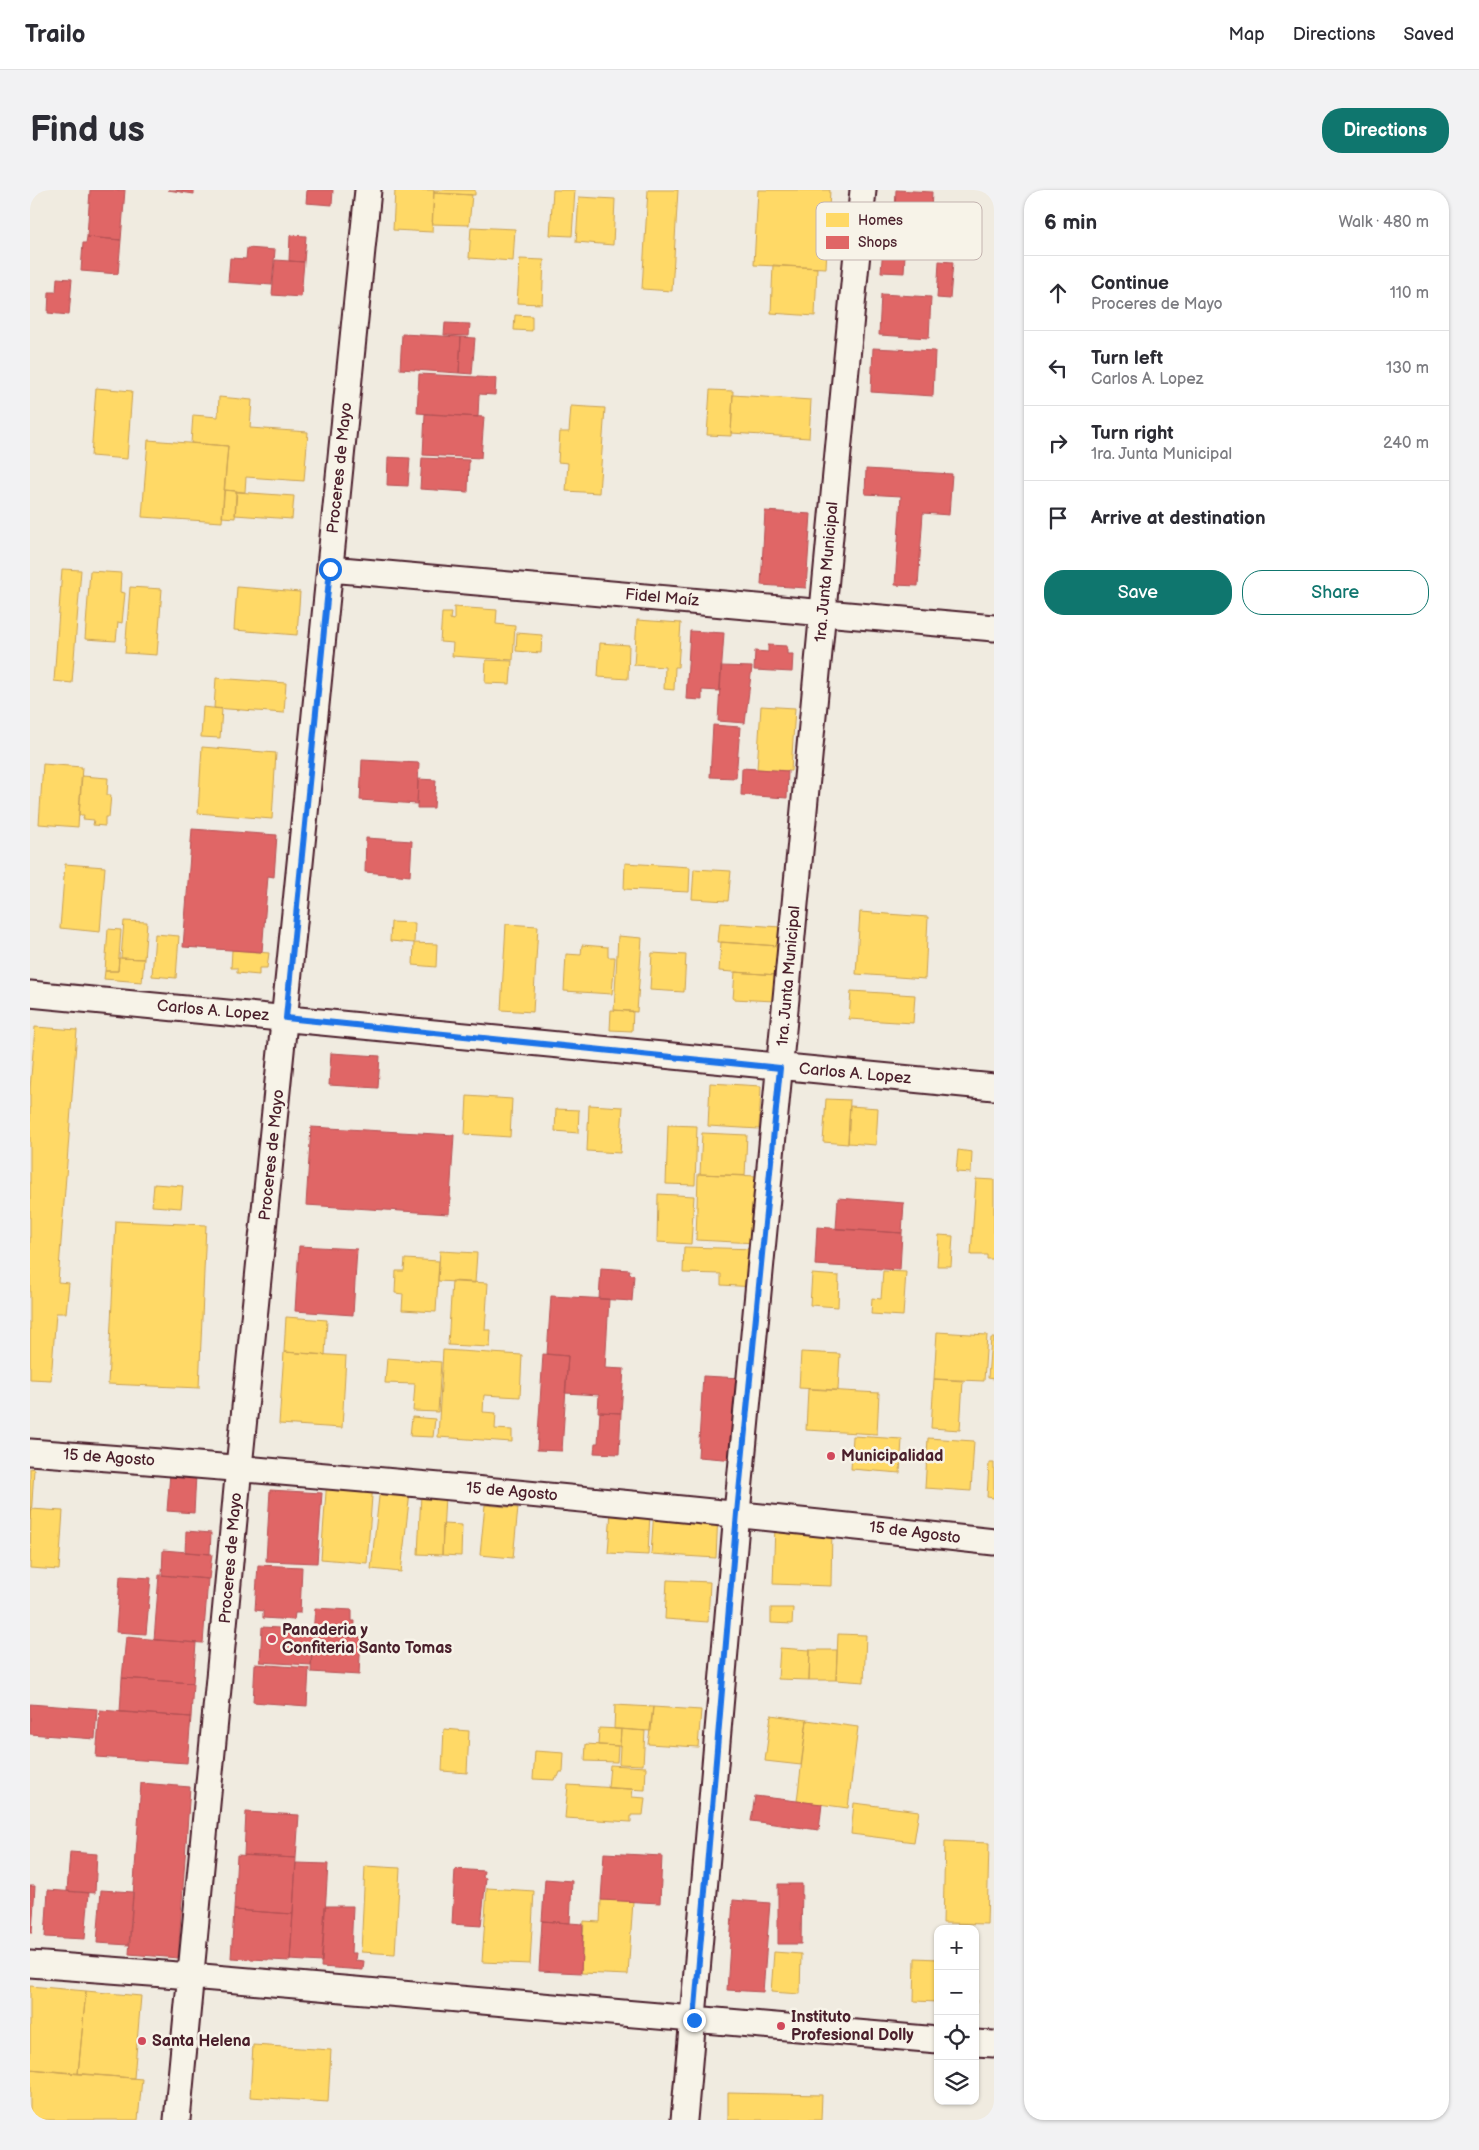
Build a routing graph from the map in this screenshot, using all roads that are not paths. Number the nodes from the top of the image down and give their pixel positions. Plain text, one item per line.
1 (368, 190) edge
2 (856, 260) edge
3 (330, 569) junction
4 (823, 612) junction
5 (994, 628) edge
6 (30, 994) edge
7 (286, 1018) junction
8 (780, 1068) junction
9 (994, 1087) edge
10 (30, 1452) edge
11 (239, 1468) junction
12 (737, 1513) junction
13 (994, 1542) edge
14 (30, 1964) edge
15 (191, 1976) junction
16 (694, 2020) junction
17 (934, 2040) edge
18 (979, 2043) edge
19 (994, 2044) edge
20 (177, 2120) edge
21 (684, 2120) edge

1 - 3 street, Proceres de Mayo
2 - 4 street, 1ra. Junta Municipal
3 - 4 street, Fidel Maíz
3 - 7 street, Proceres de Mayo
4 - 5 street, Fidel Maíz
4 - 8 street, 1ra. Junta Municipal
6 - 7 street, Carlos A. Lopez
7 - 8 street, Carlos A. Lopez
7 - 11 street, Proceres de Mayo
8 - 9 street, Carlos A. Lopez
8 - 12 street, 1ra. Junta Municipal
10 - 11 street, 15 de Agosto
11 - 12 street, 15 de Agosto
11 - 15 street, Proceres de Mayo
12 - 13 street, 15 de Agosto
12 - 16 street, 1ra. Junta Municipal
14 - 15 street
15 - 16 street
15 - 20 street, Proceres de Mayo
16 - 17 street
16 - 21 street, 1ra. Junta Municipal
18 - 19 street

